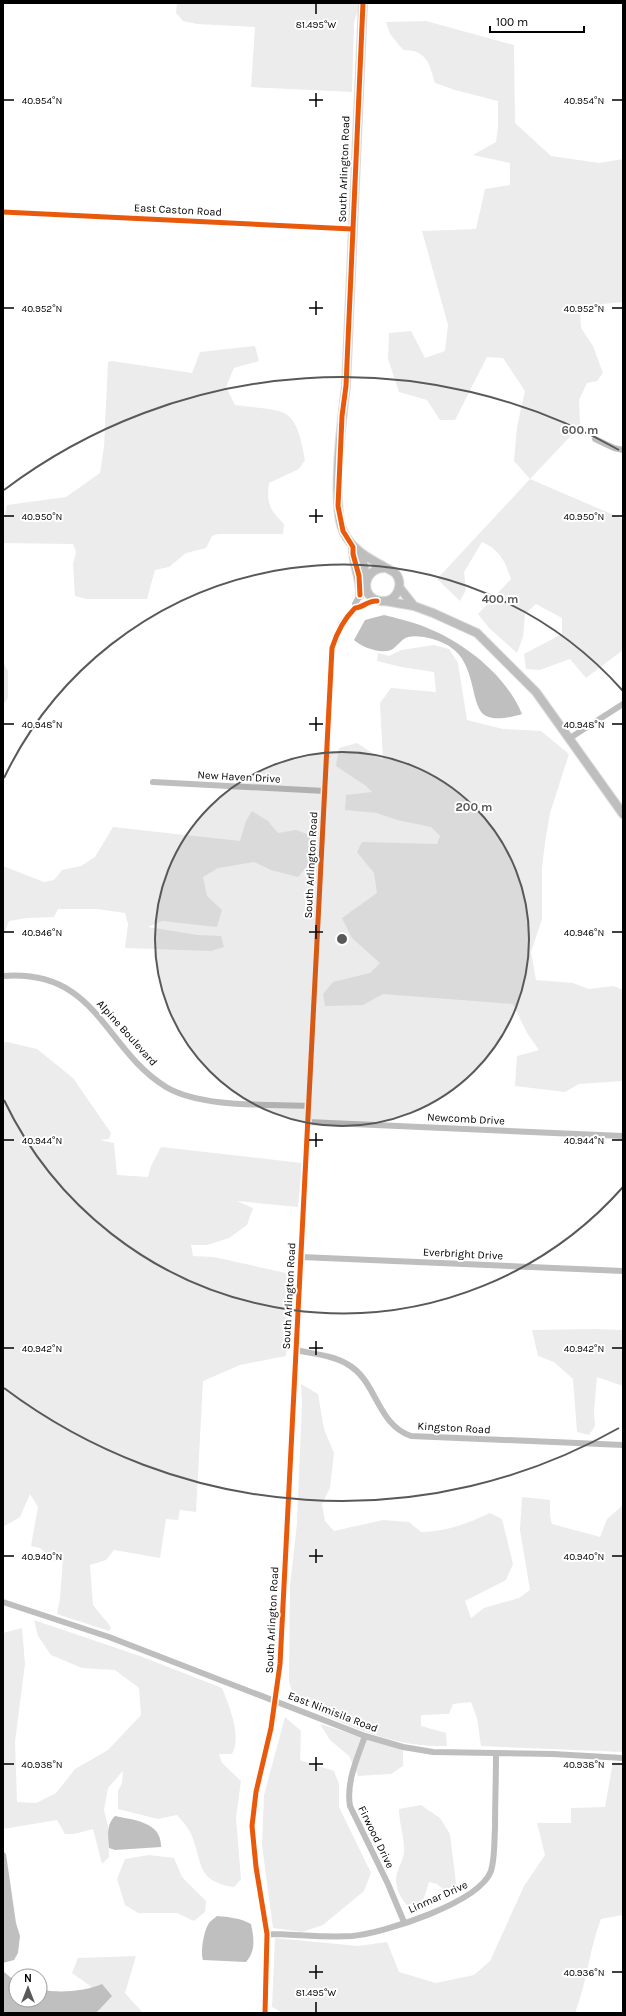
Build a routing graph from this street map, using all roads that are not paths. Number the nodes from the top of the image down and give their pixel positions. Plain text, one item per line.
1 (363, 3) edge
2 (3, 212) edge
3 (352, 229) junction
4 (595, 439) dead end
5 (623, 450) edge
6 (353, 547) junction
7 (361, 553) junction
8 (386, 568) junction
9 (366, 581) junction
10 (399, 587) junction
11 (360, 595) junction
12 (381, 601) junction
13 (414, 606) junction
14 (355, 608) junction
15 (623, 704) edge
16 (570, 738) junction
17 (153, 782) dead end
18 (325, 791) junction
19 (623, 814) edge
20 (3, 976) edge
21 (309, 1106) junction
22 (308, 1122) junction
23 (623, 1136) edge
24 (301, 1257) junction
25 (623, 1271) edge
26 (296, 1350) junction
27 (623, 1445) edge
28 (3, 1602) edge
29 (276, 1701) junction
30 (365, 1736) junction
31 (496, 1753) junction
32 (623, 1758) edge
33 (404, 1922) junction
34 (267, 1934) junction
35 (265, 2013) edge

1 - 3 main road, South Arlington Road
2 - 3 street, East Caston Road
3 - 6 main road, South Arlington Road
4 - 5 street
6 - 7 main road
6 - 11 main road
7 - 8 main road
7 - 9 main road
8 - 9 main road
8 - 10 main road
9 - 11 street, South Arlington Road
9 - 12 main road
10 - 12 main road
10 - 13 main road
11 - 14 street, South Arlington Road
12 - 13 main road
12 - 14 street, South Arlington Road
13 - 16 main road
14 - 18 street, South Arlington Road
15 - 16 street
16 - 19 main road
17 - 18 street, New Haven Drive
18 - 21 street, South Arlington Road
20 - 21 street, Alpine Boulevard
21 - 22 street, South Arlington Road
22 - 23 street, Newcomb Drive
22 - 24 street, South Arlington Road
24 - 25 street, Everbright Drive
24 - 26 street, South Arlington Road
26 - 27 street, Kingston Road
26 - 29 street, South Arlington Road
28 - 29 street, East Nimisila Road
29 - 30 street, East Nimisila Road
29 - 34 street, South Arlington Road
30 - 31 street, East Nimisila Road
30 - 33 street, Firwood Drive
31 - 32 street, East Nimisila Road
31 - 33 street, Linmar Drive
33 - 34 street, Linmar Drive
34 - 35 street, South Arlington Road

